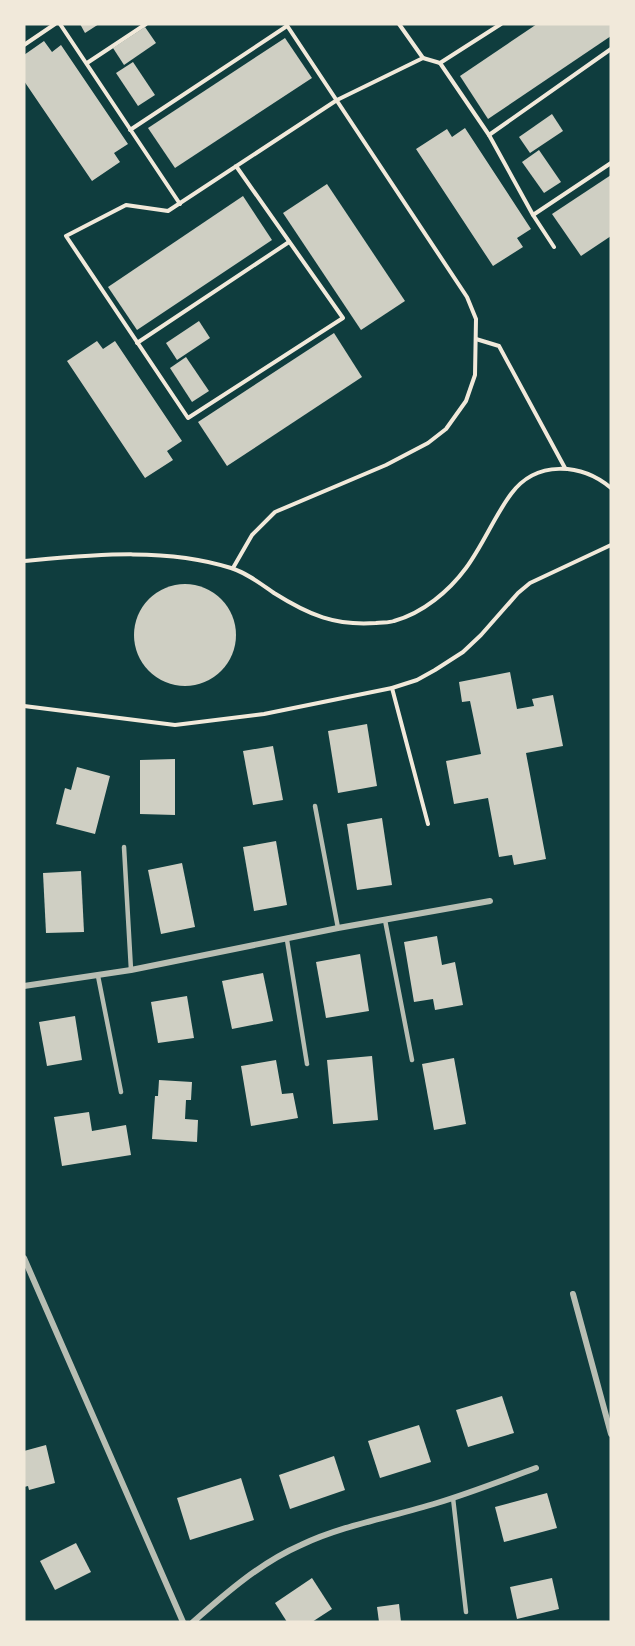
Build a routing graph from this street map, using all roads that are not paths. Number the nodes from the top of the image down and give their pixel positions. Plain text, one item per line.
1 (315, 806) dead end
2 (124, 847) dead end
3 (490, 901) dead end
4 (385, 920) junction
5 (338, 928) junction
6 (287, 940) junction
7 (131, 970) junction
8 (98, 976) junction
9 (24, 986) edge
10 (412, 1060) dead end
11 (307, 1064) dead end
12 (122, 1092) dead end
13 (24, 1258) edge
14 (573, 1294) dead end
15 (611, 1434) edge
16 (536, 1468) dead end
17 (453, 1498) junction
18 (466, 1612) dead end
19 (183, 1622) edge
20 (193, 1622) edge

1 - 5 lane
2 - 7 lane
3 - 4 street
4 - 5 street
4 - 10 lane
5 - 6 street
6 - 7 street
6 - 11 lane
7 - 8 street
8 - 9 street
8 - 12 lane
13 - 19 street
14 - 15 street
16 - 17 street
17 - 18 lane
17 - 20 street

